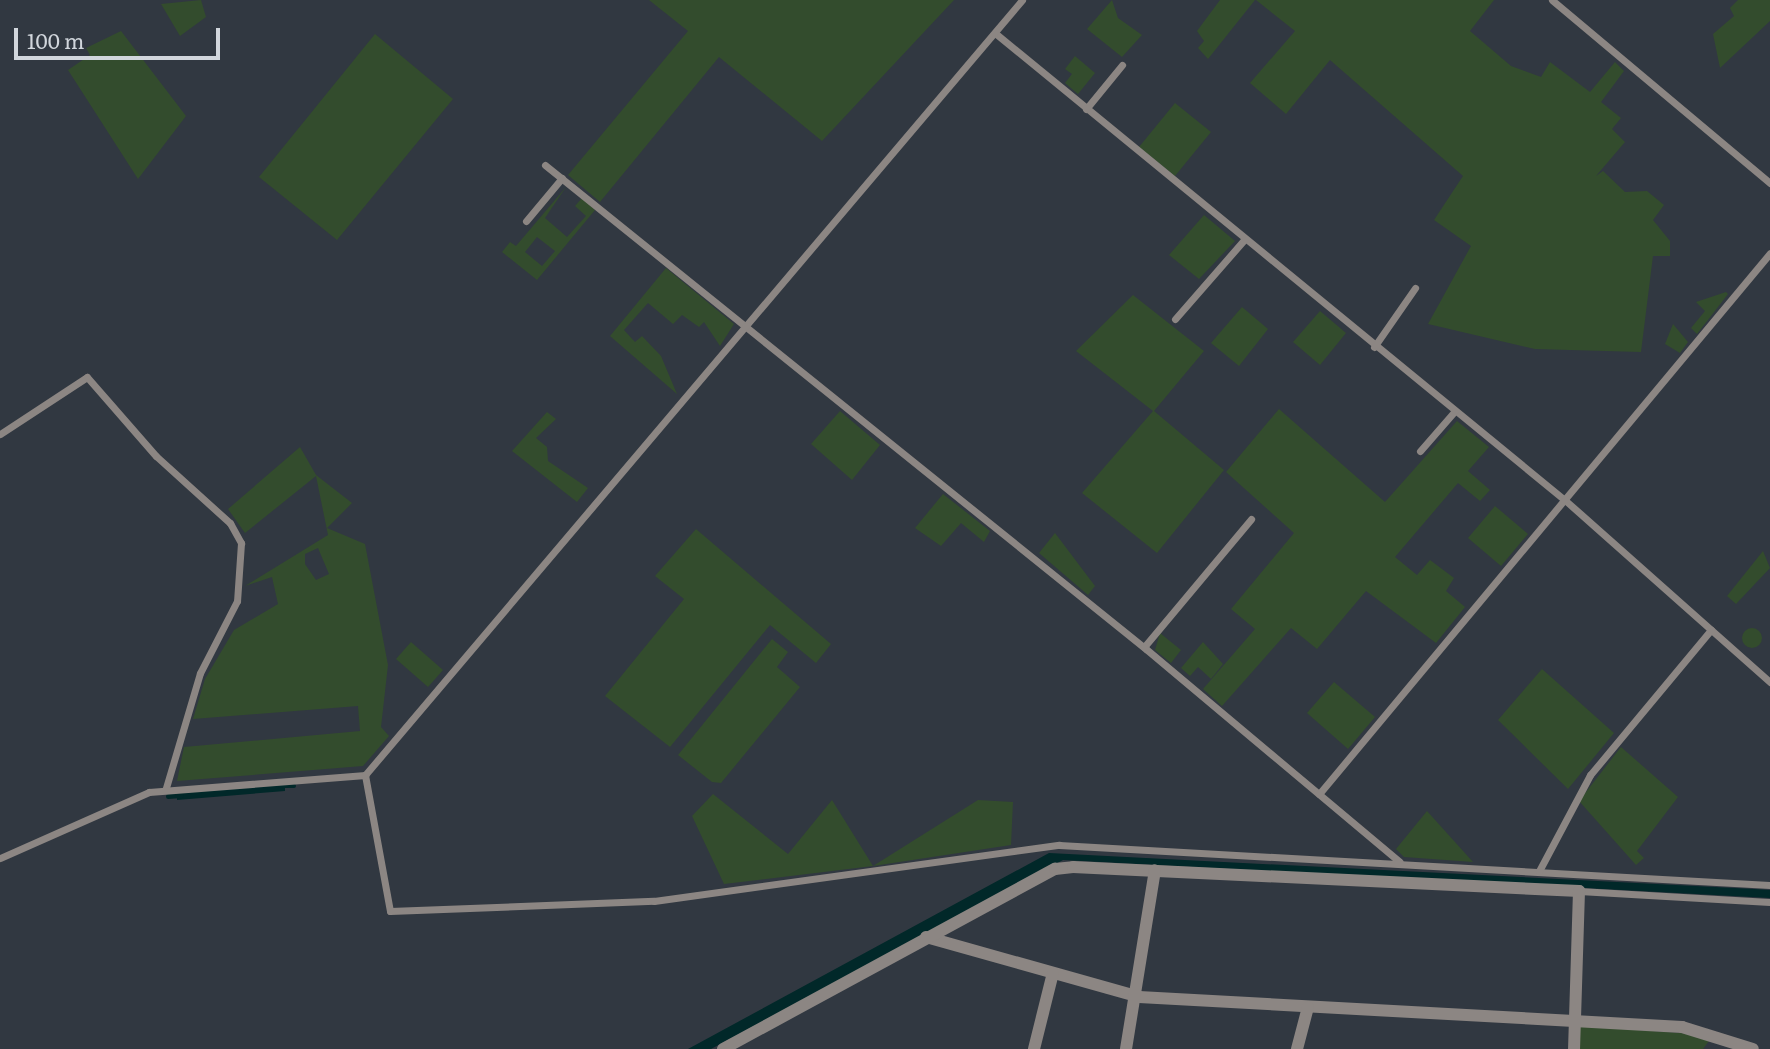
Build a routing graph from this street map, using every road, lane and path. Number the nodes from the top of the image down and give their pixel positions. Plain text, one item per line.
1 (1022, 0) edge
2 (1552, 0) edge
3 (995, 33) junction
4 (1122, 65) dead end
5 (1086, 109) junction
6 (545, 165) dead end
7 (562, 178) junction
8 (1770, 183) edge
9 (526, 221) dead end
10 (1244, 240) junction
11 (1770, 253) edge
12 (1415, 288) dead end
13 (1175, 319) dead end
14 (746, 326) junction
15 (1374, 347) junction
16 (1454, 412) junction
17 (0, 434) edge
18 (1420, 451) dead end
19 (1566, 501) junction
20 (1251, 519) dead end
21 (1711, 630) junction
22 (1144, 647) junction
23 (1770, 682) edge
24 (365, 775) junction
25 (166, 788) junction
26 (1320, 794) junction
27 (0, 858) edge
28 (1401, 863) junction
29 (1155, 870) junction
30 (1538, 871) junction
31 (1770, 885) edge
32 (1580, 891) junction
33 (1770, 902) edge
34 (926, 937) junction
35 (1053, 973) junction
36 (1139, 997) junction
37 (1308, 1007) junction
38 (1575, 1020) junction
39 (723, 1049) edge
40 (1034, 1049) edge
41 (1126, 1049) edge
42 (1297, 1049) edge
43 (1574, 1049) edge
44 (1753, 1049) edge

1 - 3 street
2 - 8 street
3 - 5 street
3 - 14 street
4 - 5 street
5 - 10 street
6 - 7 street
7 - 9 street
7 - 14 street
10 - 13 street
10 - 15 street
11 - 19 street
12 - 15 street
14 - 22 street
14 - 24 street
15 - 16 street
16 - 18 street
16 - 19 street
17 - 25 street
19 - 21 street
19 - 26 street
20 - 22 street
21 - 23 street
21 - 30 street
22 - 26 street
24 - 25 street
24 - 28 street
25 - 27 street
26 - 28 street
28 - 30 street
29 - 32 street
29 - 34 street
29 - 36 street
30 - 31 street
32 - 33 street
32 - 38 street
34 - 35 street
34 - 39 street
35 - 36 street
35 - 40 street
36 - 37 street
36 - 41 street
37 - 38 street
37 - 42 street
38 - 43 street
38 - 44 street

